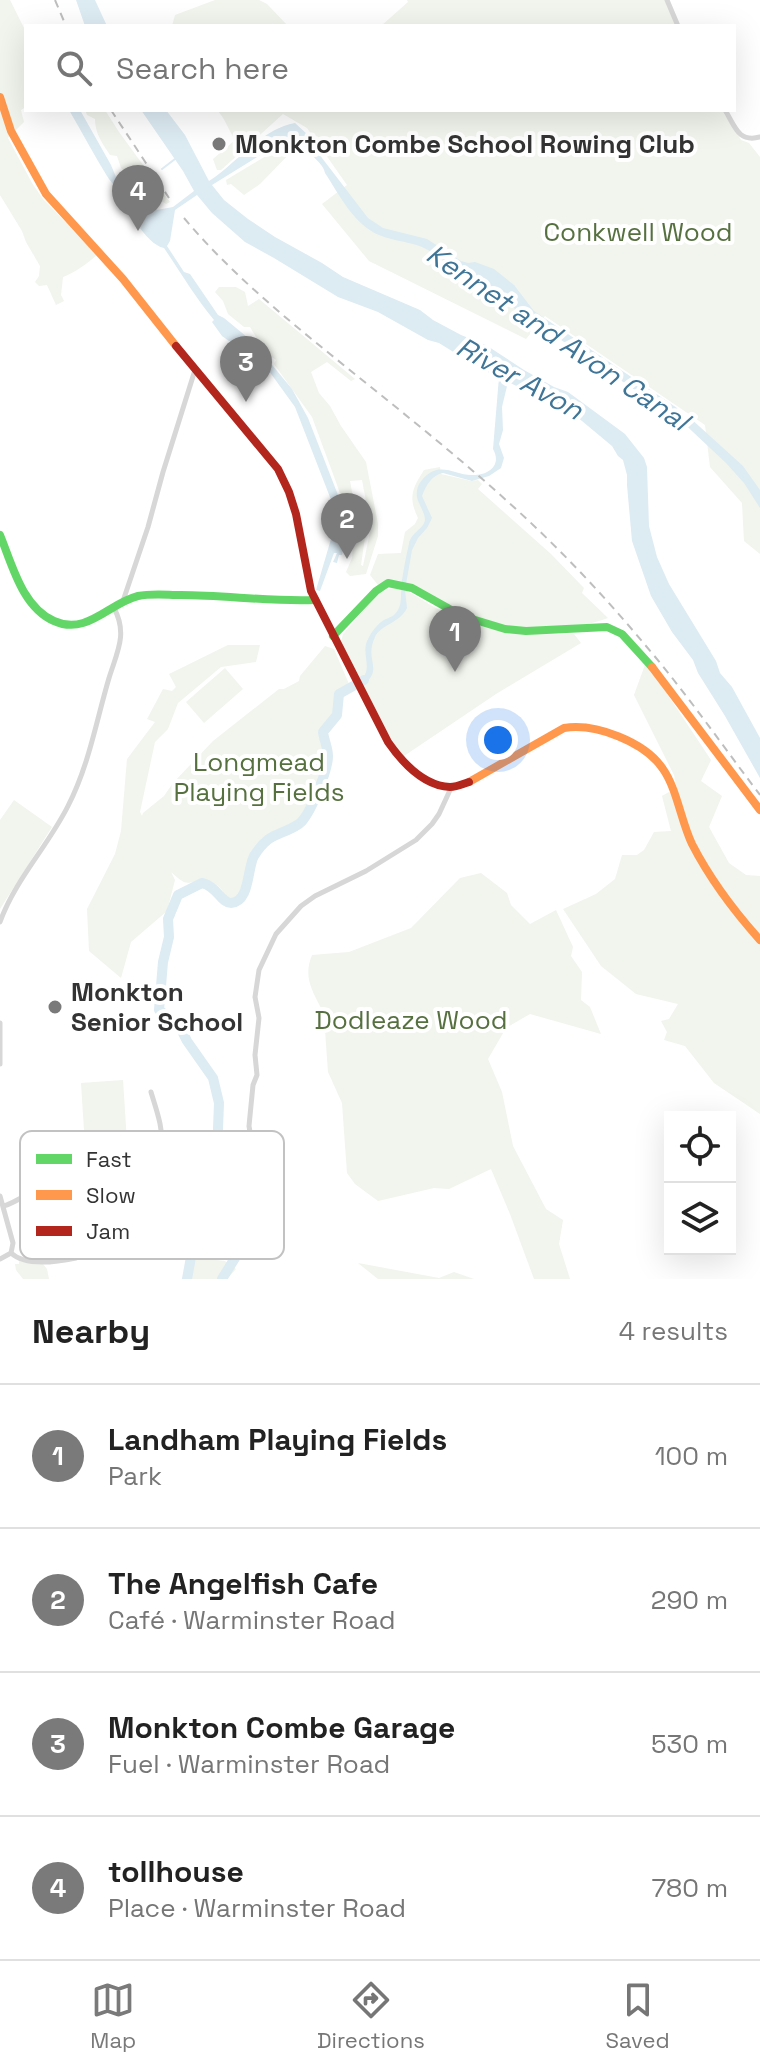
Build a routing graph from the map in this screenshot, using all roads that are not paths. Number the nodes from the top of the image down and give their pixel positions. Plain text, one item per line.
1 (667, 0) edge
2 (677, 24) edge
3 (0, 97) edge
4 (726, 112) edge
5 (760, 137) edge
6 (195, 369) junction
7 (0, 535) edge
8 (311, 597) junction
9 (123, 601) junction
10 (114, 608) junction
11 (333, 636) junction
12 (452, 787) junction
13 (760, 810) edge
14 (0, 922) edge
15 (760, 940) edge
16 (0, 1023) edge
17 (0, 1064) edge
18 (151, 1092) dead end
19 (161, 1131) edge
20 (250, 1131) edge
21 (0, 1196) edge
22 (20, 1198) edge
23 (4, 1206) junction
24 (11, 1253) junction
25 (0, 1259) edge
26 (71, 1259) edge

1 - 2 street
3 - 6 main road
4 - 5 street
6 - 8 main road
6 - 9 street
7 - 10 main road
8 - 9 main road
8 - 11 main road
9 - 10 main road
10 - 14 street
11 - 12 main road
11 - 13 main road
12 - 15 main road
12 - 20 street
16 - 17 street
18 - 19 street
21 - 23 street
22 - 23 street
23 - 24 street
24 - 25 street
24 - 26 street

